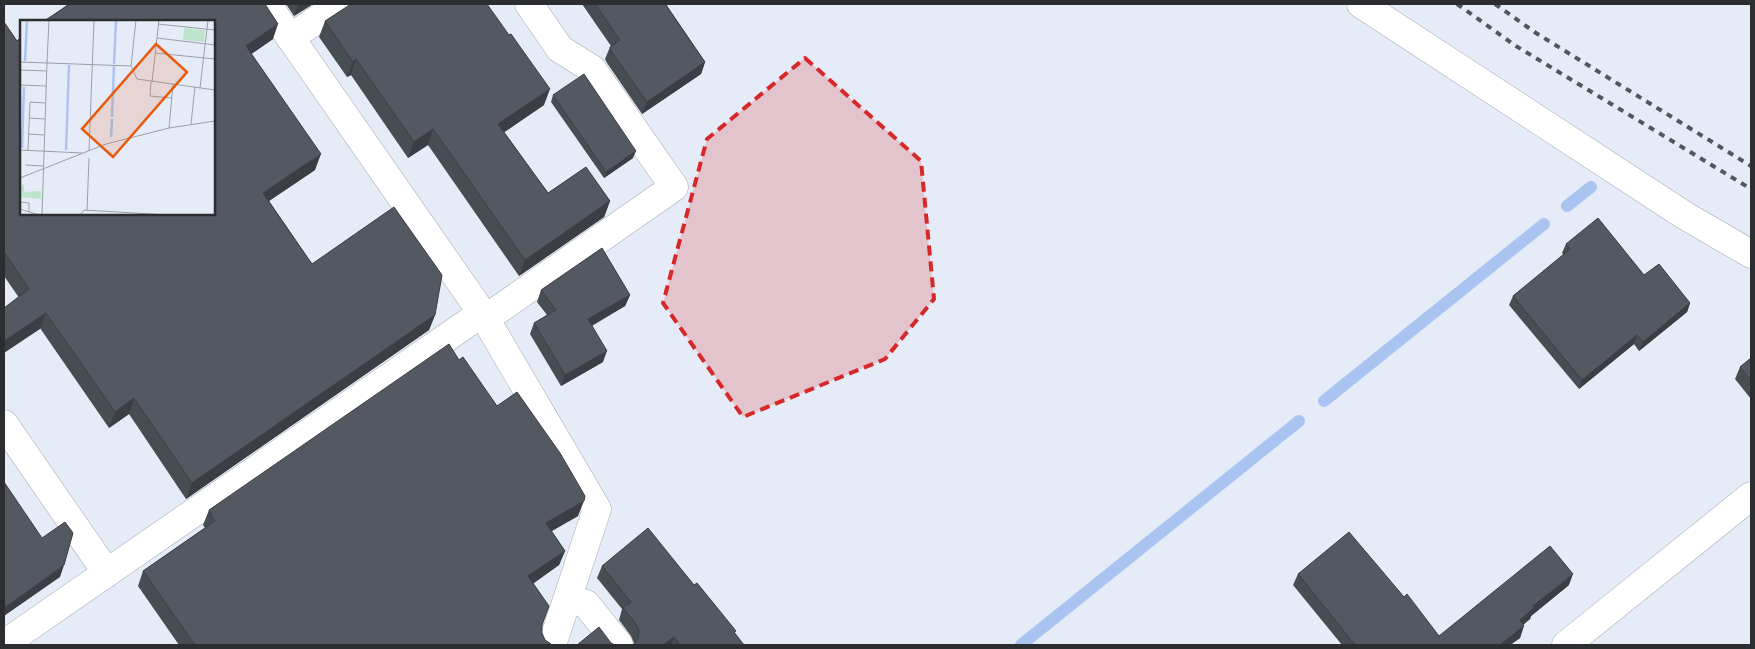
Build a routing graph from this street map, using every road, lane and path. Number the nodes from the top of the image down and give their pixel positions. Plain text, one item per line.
1 (267, 4) edge
2 (340, 4) edge
3 (529, 4) edge
4 (1361, 4) edge
5 (290, 38) junction
6 (1751, 254) edge
7 (483, 316) junction
8 (4, 424) edge
9 (1751, 496) edge
10 (107, 573) junction
11 (568, 598) junction
12 (4, 644) edge
13 (552, 645) edge
14 (619, 645) edge
15 (1566, 645) edge

1 - 5 street
2 - 5 street
3 - 7 street
4 - 6 street
5 - 7 street
7 - 10 street
7 - 11 street
8 - 10 street
9 - 15 street
10 - 12 street
11 - 13 street
11 - 14 street

